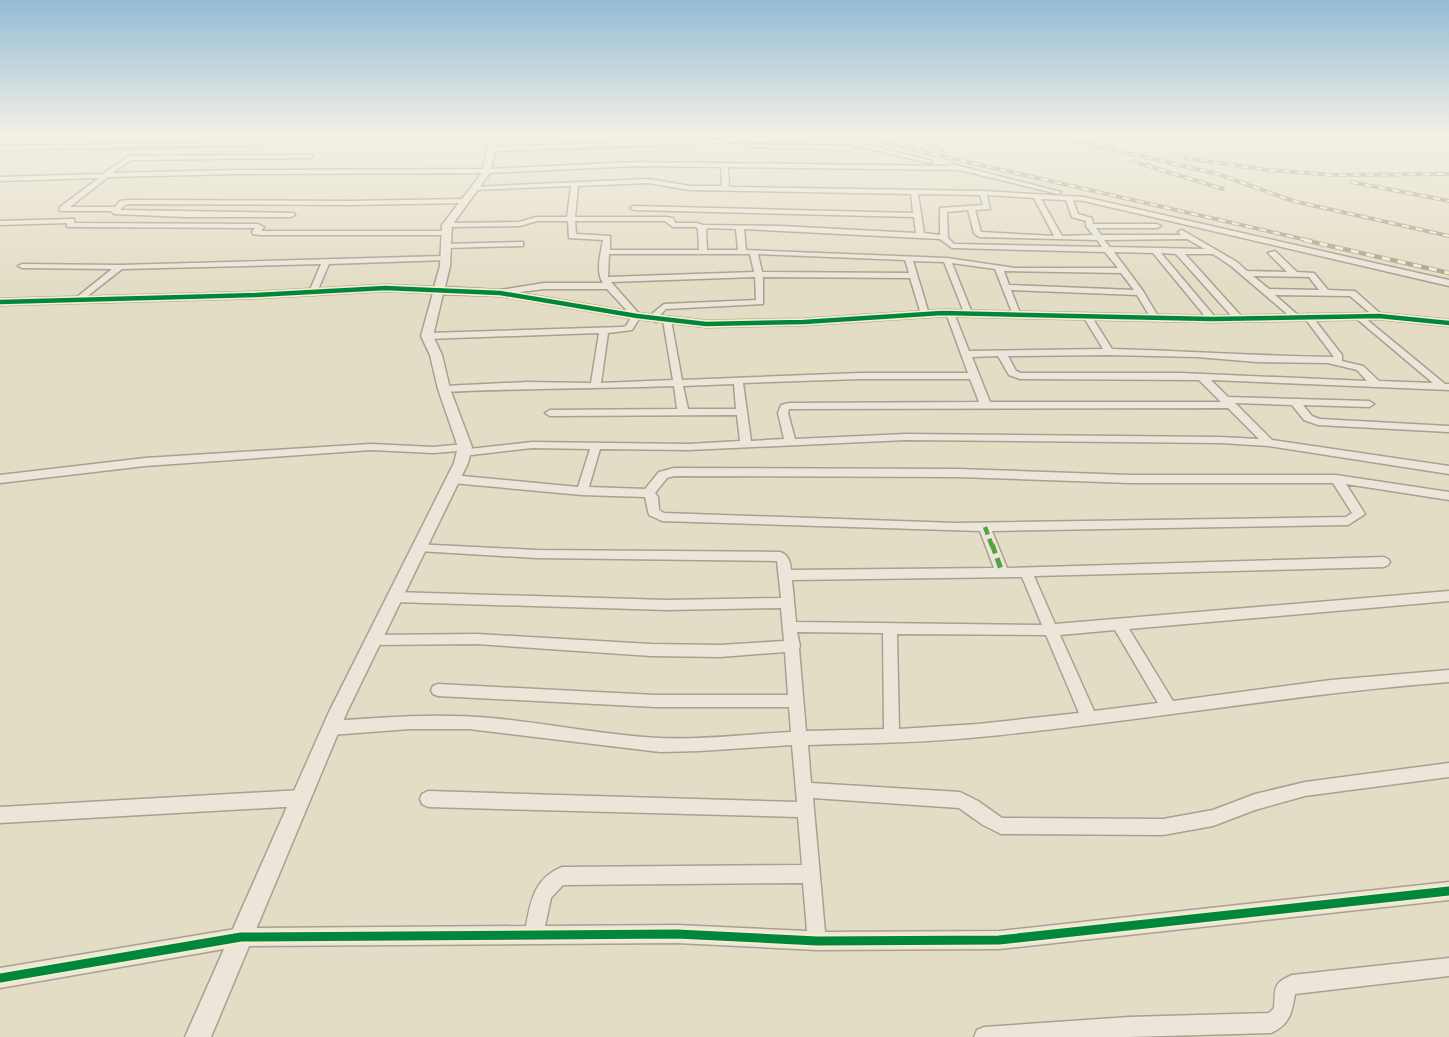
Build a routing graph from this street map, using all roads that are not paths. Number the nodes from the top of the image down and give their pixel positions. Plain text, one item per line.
1 (96, 183) edge
2 (478, 183) edge
3 (591, 183) edge
4 (668, 183) edge
5 (728, 183) edge
6 (1021, 183) edge
7 (575, 184) junction
8 (474, 188) junction
9 (729, 188) junction
10 (782, 190) junction
11 (914, 193) junction
12 (983, 193) junction
13 (1036, 196) junction
14 (1069, 198) junction
15 (1084, 199) junction
16 (464, 201) junction
17 (634, 208) dead end
18 (732, 208) junction
19 (971, 208) junction
20 (117, 209) junction
21 (781, 210) junction
22 (291, 215) dead end
23 (918, 215) junction
24 (572, 218) junction
25 (1165, 218) junction
26 (0, 223) edge
27 (1090, 226) junction
28 (1157, 226) dead end
29 (740, 227) junction
30 (703, 228) junction
31 (780, 228) junction
32 (447, 229) junction
33 (920, 235) junction
34 (1188, 237) junction
35 (944, 238) junction
36 (1059, 238) junction
37 (1100, 238) junction
38 (520, 244) dead end
39 (446, 246) junction
40 (1109, 250) junction
41 (604, 252) junction
42 (703, 252) junction
43 (742, 252) junction
44 (753, 252) junction
45 (1156, 252) junction
46 (1179, 252) junction
47 (1212, 252) junction
48 (1272, 253) dead end
49 (444, 258) junction
50 (908, 258) junction
51 (947, 260) junction
52 (326, 262) junction
53 (22, 266) dead end
54 (120, 267) junction
55 (998, 267) junction
56 (1124, 272) junction
57 (1245, 273) junction
58 (759, 274) junction
59 (1294, 274) junction
60 (914, 276) junction
61 (606, 283) junction
62 (1449, 283) edge
63 (1006, 287) junction
64 (439, 289) junction
65 (313, 292) junction
66 (1268, 292) junction
67 (1325, 292) junction
68 (500, 293) junction
69 (1140, 293) junction
70 (80, 299) junction
71 (0, 302) edge
72 (950, 313) junction
73 (968, 313) junction
74 (1016, 313) junction
75 (925, 314) junction
76 (637, 316) junction
77 (1087, 316) junction
78 (1379, 316) junction
79 (1302, 317) junction
80 (1360, 317) junction
81 (1155, 318) junction
82 (662, 319) junction
83 (1212, 319) junction
84 (1239, 319) junction
85 (1449, 323) edge
86 (604, 330) junction
87 (427, 336) junction
88 (1108, 352) junction
89 (1001, 353) junction
90 (966, 354) junction
91 (1332, 361) junction
92 (1173, 365) junction
93 (974, 376) junction
94 (1202, 377) junction
95 (738, 380) junction
96 (679, 382) junction
97 (1374, 383) junction
98 (596, 386) junction
99 (1446, 387) edge
100 (444, 388) junction
101 (1228, 402) junction
102 (1295, 402) junction
103 (985, 404) junction
104 (1369, 404) dead end
105 (683, 412) junction
106 (742, 412) junction
107 (550, 413) dead end
108 (1449, 429) edge
109 (789, 442) junction
110 (1269, 443) junction
111 (746, 445) junction
112 (596, 446) junction
113 (464, 450) junction
114 (1449, 470) edge
115 (0, 479) edge
116 (452, 479) junction
117 (1336, 479) junction
118 (582, 491) junction
119 (648, 493) junction
120 (1449, 496) edge
121 (985, 527) junction
122 (418, 547) junction
123 (1384, 562) dead end
124 (1002, 572) junction
125 (1026, 572) junction
126 (785, 575) junction
127 (1449, 596) edge
128 (394, 597) junction
129 (788, 603) junction
130 (1118, 623) junction
131 (791, 627) junction
132 (890, 630) junction
133 (1051, 630) junction
134 (373, 640) junction
135 (793, 646) junction
136 (1449, 675) edge
137 (438, 690) dead end
138 (797, 701) junction
139 (1169, 708) junction
140 (1089, 718) junction
141 (331, 728) junction
142 (892, 736) junction
143 (800, 738) junction
144 (1449, 770) edge
145 (805, 790) junction
146 (301, 798) junction
147 (428, 799) dead end
148 (806, 810) junction
149 (0, 815) edge
150 (812, 874) junction
151 (1449, 891) edge
152 (534, 934) junction
153 (241, 937) junction
154 (817, 941) junction
155 (1449, 967) edge
156 (0, 978) edge
157 (198, 1037) edge
158 (984, 1037) edge

1 - 20 street
2 - 8 street
3 - 7 street
4 - 9 street
5 - 9 street
6 - 15 street
7 - 8 street
7 - 24 street
8 - 16 street
9 - 10 street
9 - 18 street
10 - 11 street
10 - 21 street
11 - 12 street
11 - 23 street
12 - 13 street
12 - 19 street
13 - 14 street
13 - 36 street
14 - 15 street
14 - 27 street
15 - 25 street
16 - 20 street
16 - 32 street
17 - 18 street
18 - 21 street
19 - 35 street
19 - 36 street
20 - 22 street
21 - 23 street
21 - 31 street
23 - 33 street
24 - 30 street
24 - 32 street
24 - 41 street
25 - 34 street
25 - 62 street
26 - 32 street
27 - 28 street
27 - 37 street
29 - 30 street
29 - 31 street
29 - 43 street
30 - 42 street
31 - 33 street
32 - 39 street
33 - 35 street
34 - 37 street
34 - 47 street
35 - 40 street
36 - 37 street
37 - 40 street
38 - 39 street
39 - 49 street
40 - 45 street
40 - 56 street
41 - 42 street
41 - 61 street
42 - 43 street
43 - 44 street
44 - 50 street
44 - 58 street
45 - 46 street
45 - 83 street
46 - 47 street
46 - 84 street
47 - 57 street
48 - 59 street
49 - 52 street
49 - 64 street
50 - 51 street
50 - 60 street
51 - 55 street
51 - 73 street
52 - 54 street
52 - 65 street
53 - 54 street
54 - 70 street
55 - 56 street
55 - 63 street
56 - 69 street
57 - 59 street
57 - 66 street
58 - 60 street
58 - 61 street
58 - 82 street
59 - 67 street
60 - 75 street
61 - 68 street
61 - 76 street
63 - 69 street
63 - 74 street
64 - 65 street
64 - 68 street
64 - 87 street
65 - 70 street
66 - 67 street
66 - 79 street
67 - 78 street
68 - 76 street
69 - 81 street
70 - 71 street
72 - 73 street
72 - 75 street
72 - 90 street
73 - 74 street
74 - 77 street
75 - 82 street
76 - 82 street
76 - 86 street
77 - 81 street
77 - 88 street
78 - 80 street
78 - 85 street
79 - 80 street
79 - 84 street
79 - 91 street
80 - 99 street
81 - 83 street
82 - 96 street
83 - 84 street
86 - 87 street
86 - 98 street
87 - 100 street
88 - 89 street
88 - 92 street
89 - 90 street
89 - 92 street
90 - 93 street
91 - 92 street
91 - 97 street
92 - 94 street
93 - 95 street
93 - 103 street
94 - 97 street
94 - 101 street
95 - 96 street
95 - 106 street
96 - 98 street
96 - 105 street
97 - 99 street
98 - 100 street
100 - 113 street
101 - 102 street
101 - 103 street
101 - 110 street
102 - 104 street
102 - 108 street
103 - 109 street
105 - 106 street
105 - 107 street
106 - 111 street
109 - 110 street
109 - 111 street
110 - 114 street
111 - 112 street
112 - 113 street
112 - 118 street
113 - 115 street
113 - 116 street
116 - 118 street
116 - 122 street
117 - 119 street
117 - 120 street
117 - 121 street
118 - 119 street
119 - 121 street
121 - 124 street
122 - 126 street
122 - 128 street
123 - 125 street
124 - 125 street
124 - 126 street
125 - 133 street
126 - 129 street
127 - 130 street
128 - 129 street
128 - 134 street
129 - 131 street
130 - 133 street
130 - 139 street
131 - 132 street
131 - 135 street
132 - 133 street
132 - 142 street
133 - 140 street
134 - 135 street
134 - 141 street
135 - 138 street
136 - 139 street
137 - 138 street
138 - 143 street
139 - 140 street
140 - 142 street
141 - 143 street
141 - 146 street
142 - 143 street
143 - 145 street
144 - 145 street
145 - 148 street
146 - 149 street
146 - 153 street
147 - 148 street
148 - 150 street
150 - 152 street
150 - 154 street
151 - 154 street
152 - 153 street
152 - 154 street
153 - 156 street
153 - 157 street
155 - 158 street

